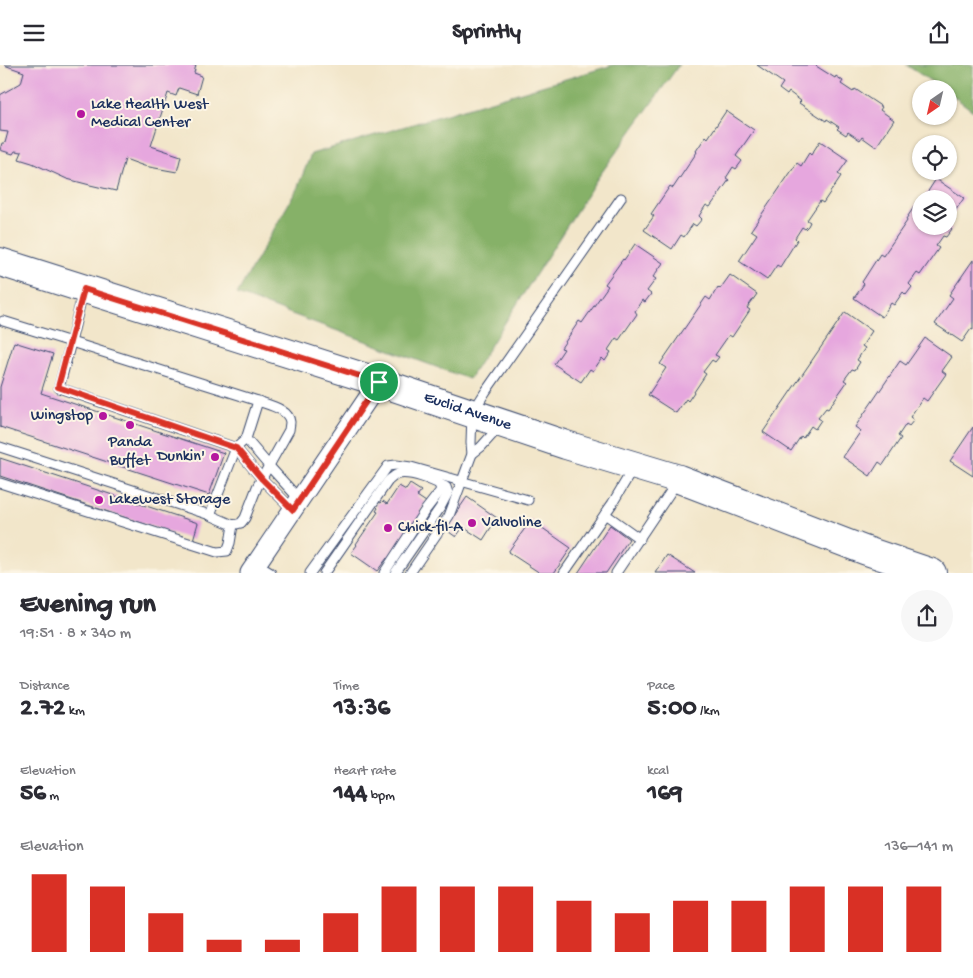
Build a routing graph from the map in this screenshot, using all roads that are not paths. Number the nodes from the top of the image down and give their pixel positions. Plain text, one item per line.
1 (621, 198) dead end
2 (0, 262) edge
3 (84, 289) junction
4 (1, 324) edge
5 (71, 342) junction
6 (379, 382) junction
7 (258, 401) junction
8 (472, 413) junction
9 (502, 423) junction
10 (246, 439) junction
11 (0, 447) edge
12 (236, 448) junction
13 (472, 454) junction
14 (635, 465) junction
15 (270, 467) junction
16 (433, 473) junction
17 (262, 479) junction
18 (679, 479) junction
19 (462, 482) junction
20 (0, 483) edge
21 (439, 484) junction
22 (528, 500) dead end
23 (296, 505) junction
24 (605, 514) junction
25 (210, 515) junction
26 (233, 525) junction
27 (640, 539) junction
28 (259, 570) edge
29 (310, 573) edge
30 (324, 573) edge
31 (384, 573) edge
32 (395, 573) edge
33 (410, 573) edge
34 (564, 573) edge
35 (616, 573) edge
36 (932, 573) edge

1 - 8 lane
2 - 3 main road, Euclid Avenue
3 - 5 lane
3 - 6 main road, Euclid Avenue
4 - 5 lane
5 - 7 lane
5 - 12 lane
6 - 8 main road, Euclid Avenue
6 - 23 street
7 - 10 lane
7 - 15 lane
8 - 9 main road, Euclid Avenue
8 - 13 lane
9 - 13 lane
9 - 14 main road, Euclid Avenue
10 - 12 lane
10 - 15 lane
11 - 25 lane
12 - 17 lane
12 - 25 lane
13 - 19 lane
14 - 18 main road, Euclid Avenue
14 - 24 lane
15 - 17 lane
15 - 23 lane
16 - 19 lane
16 - 21 lane
16 - 29 lane
17 - 23 lane
17 - 26 lane
18 - 27 lane
18 - 36 main road, Euclid Avenue
19 - 22 lane
19 - 33 lane
20 - 26 lane
21 - 30 lane
21 - 31 lane
21 - 32 lane
23 - 28 street
24 - 27 lane
24 - 34 lane
25 - 26 lane
27 - 35 lane

